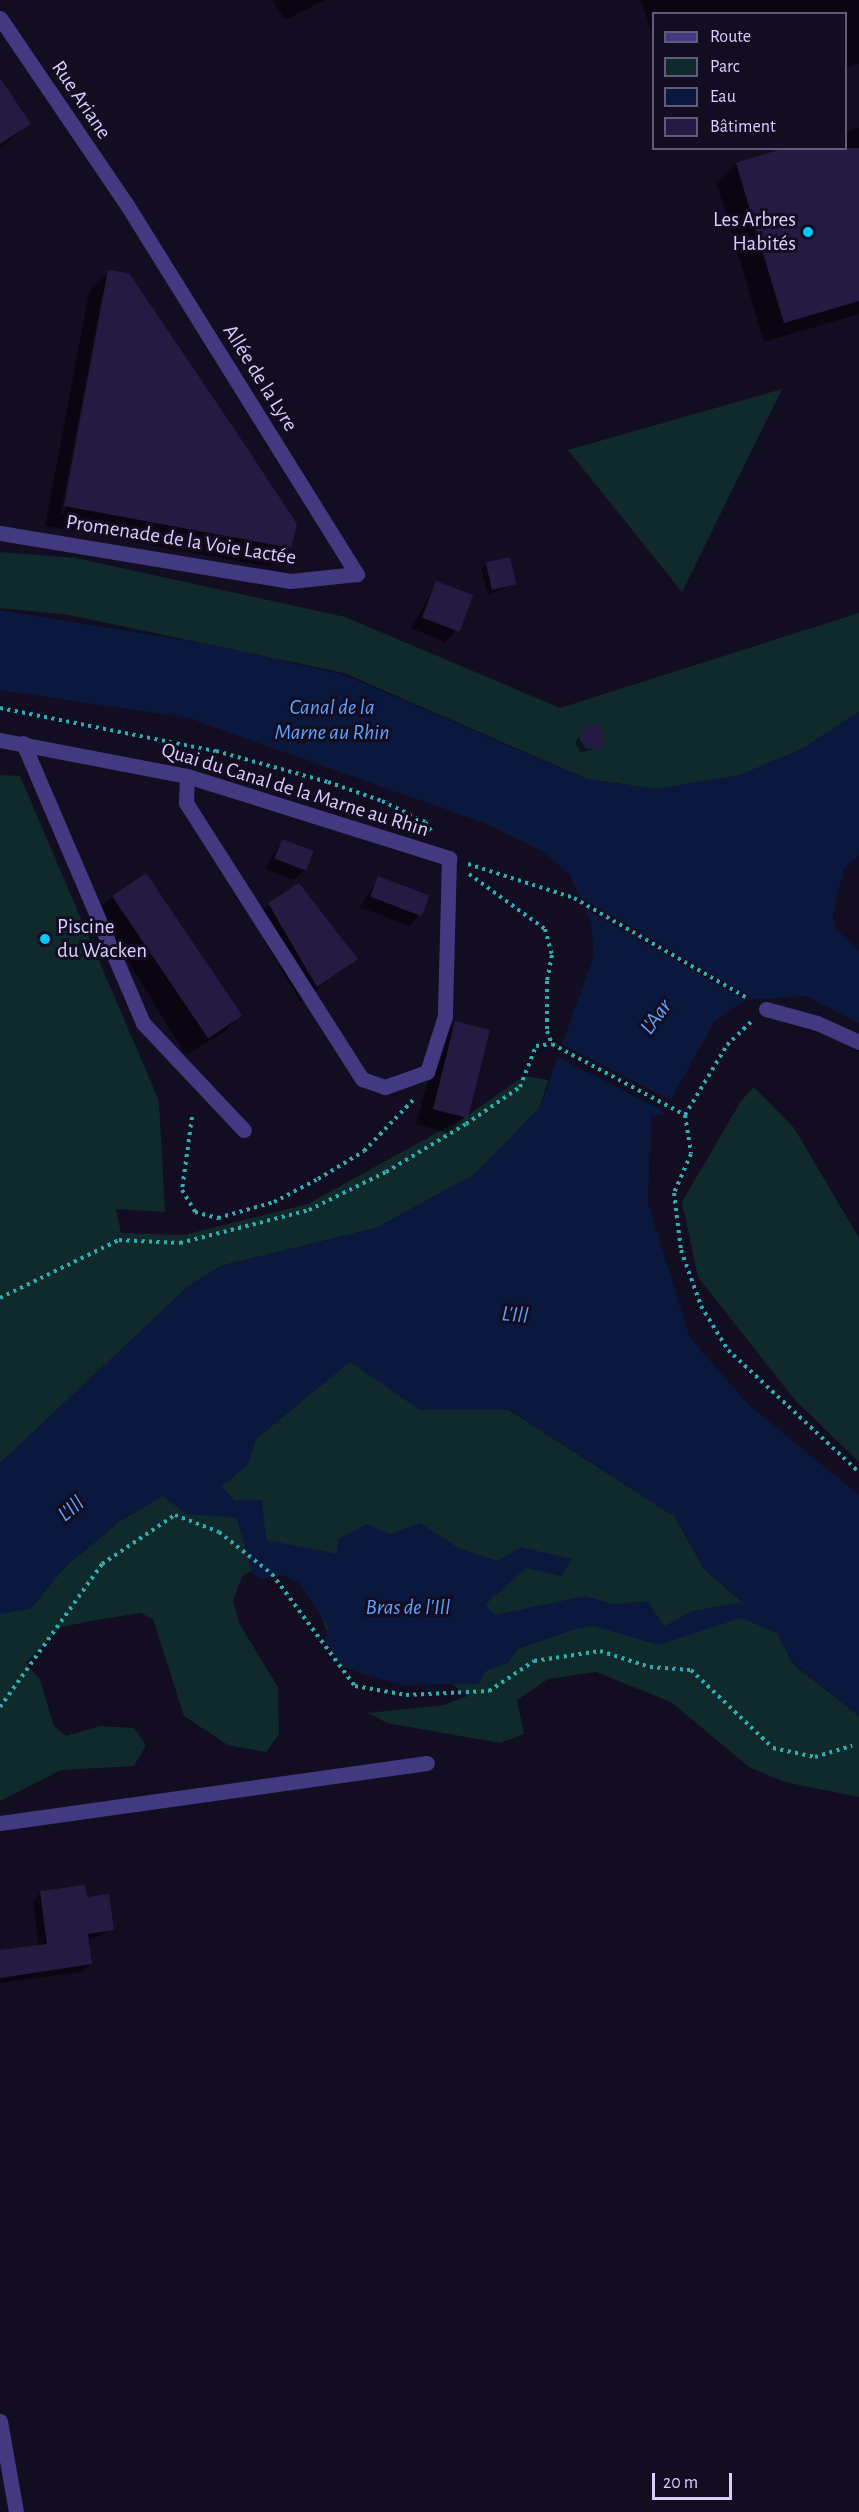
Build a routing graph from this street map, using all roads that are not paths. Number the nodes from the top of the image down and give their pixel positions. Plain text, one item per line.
1 (0, 18) edge
2 (127, 205) joint
3 (0, 533) edge
4 (357, 573) joint
5 (0, 740) edge
6 (23, 743) junction
7 (187, 776) junction
8 (766, 1009) road end
9 (859, 1042) edge
10 (244, 1130) dead end
11 (427, 1763) dead end
12 (0, 1823) edge
13 (0, 2421) edge
14 (2, 2441) edge
15 (16, 2512) edge

1 - 2 street, Rue Ariane
2 - 4 street, Allée de la Lyre
3 - 4 street, Promenade de la Voie Lactée
5 - 6 street, Quai du Canal de la Marne au Rhin
6 - 7 street, Quai du Canal de la Marne au Rhin
6 - 10 street
7 - 7 street, Quai du Canal de la Marne au Rhin
8 - 9 street
11 - 12 street
13 - 14 street
14 - 15 street

